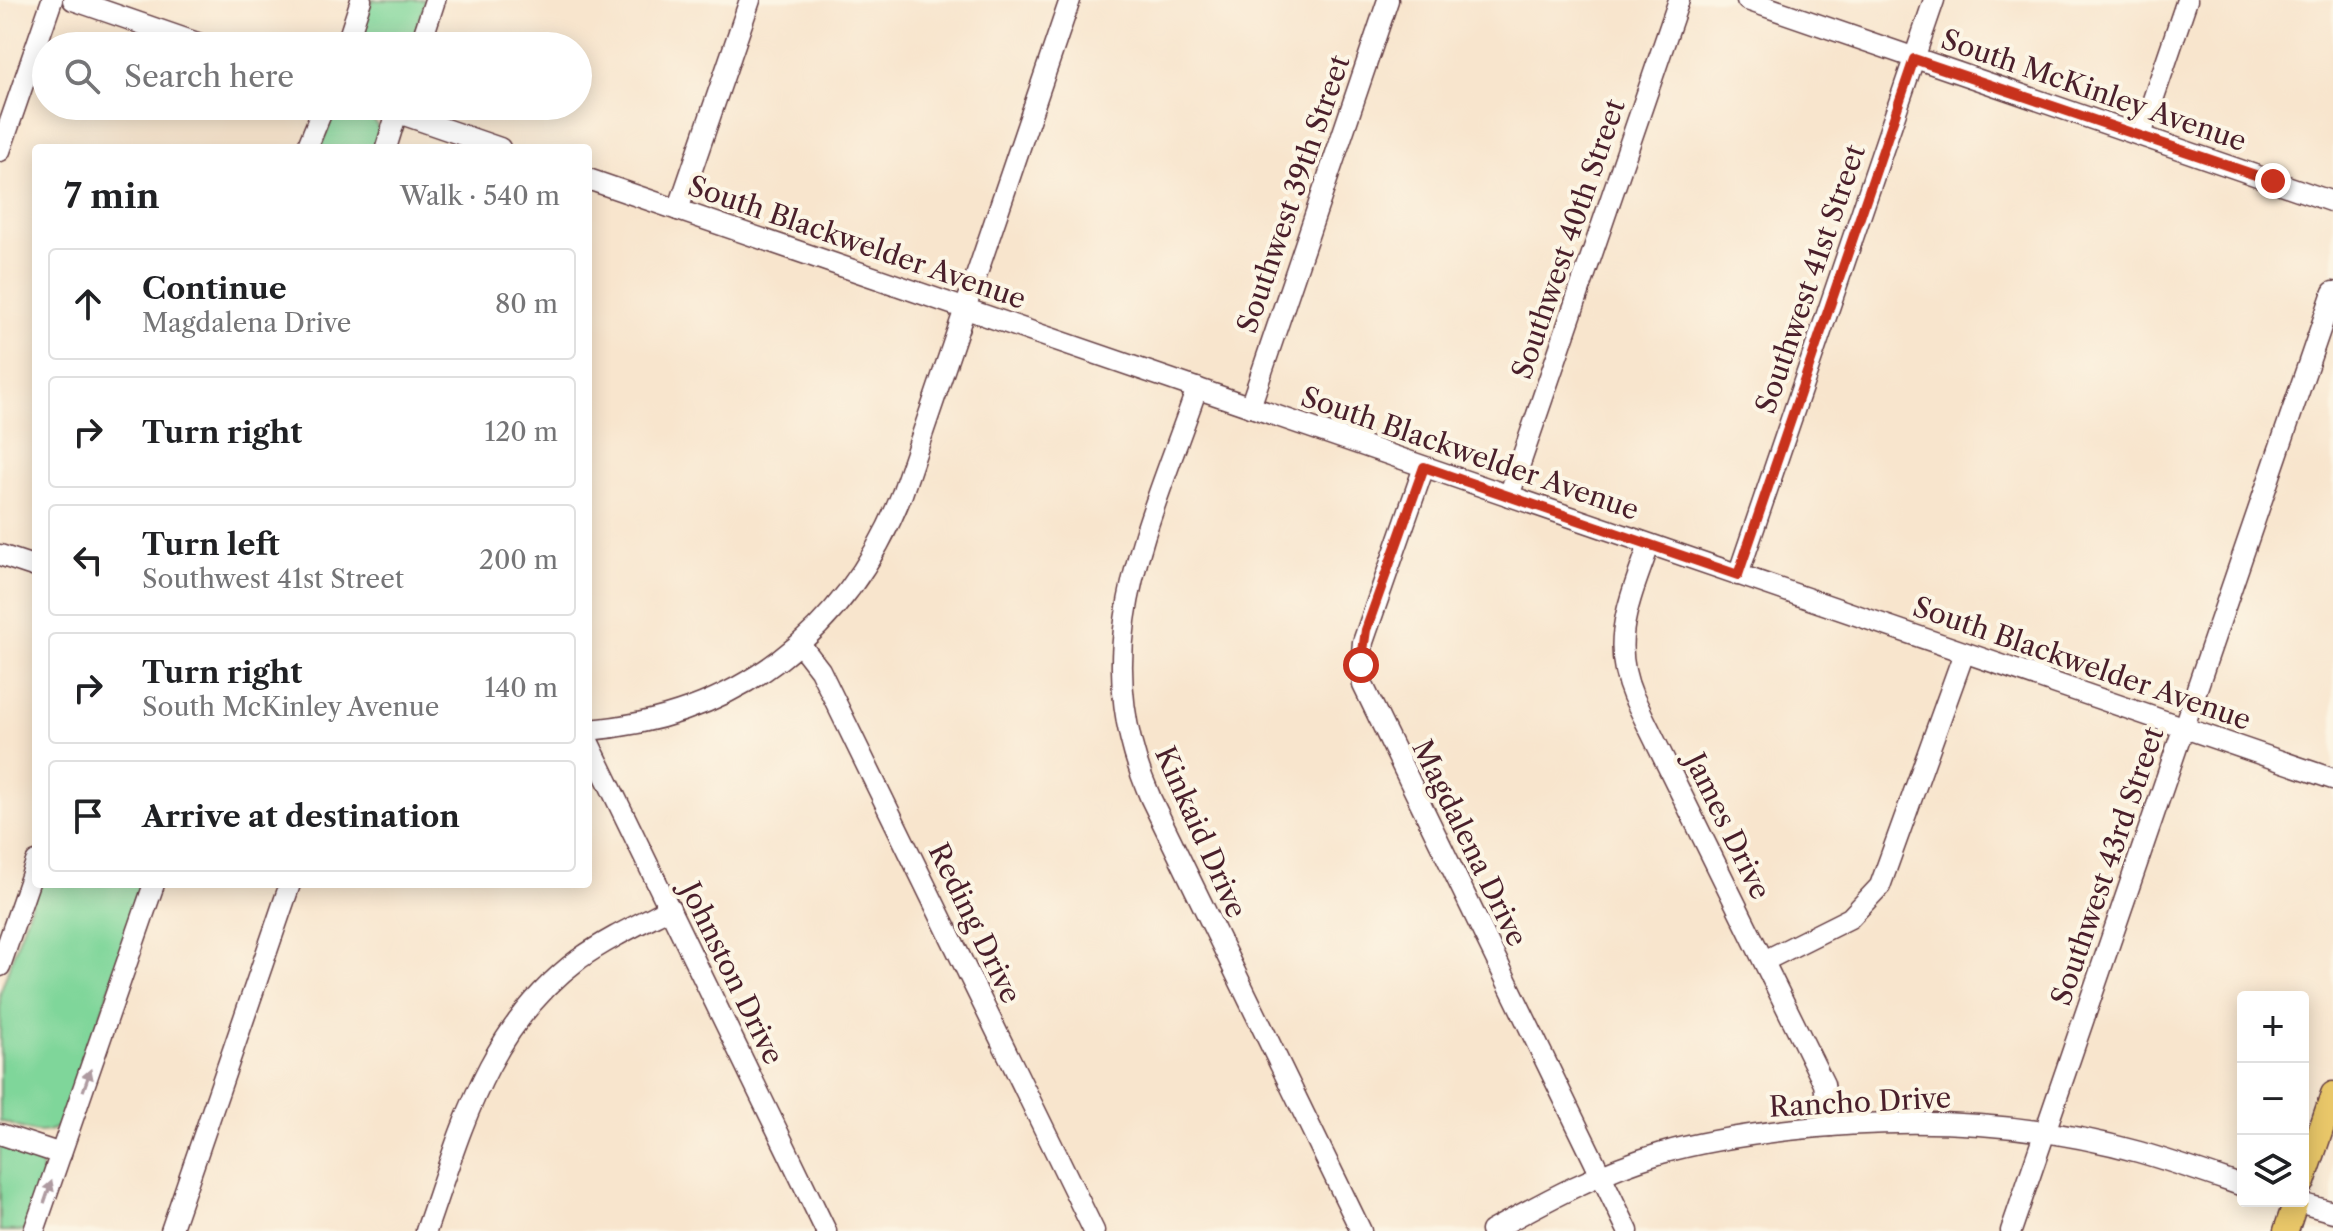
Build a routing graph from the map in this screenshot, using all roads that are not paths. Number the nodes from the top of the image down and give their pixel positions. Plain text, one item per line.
1 (52, 0) edge
2 (76, 0) edge
3 (361, 0) edge
4 (435, 0) edge
5 (750, 0) edge
6 (1070, 0) edge
7 (1388, 0) edge
8 (1679, 0) edge
9 (1747, 0) edge
10 (1934, 0) edge
11 (2187, 0) edge
12 (41, 32) edge
13 (166, 32) edge
14 (351, 32) edge
15 (425, 32) edge
16 (32, 58) edge
17 (1914, 59) junction
18 (318, 120) edge
19 (390, 120) edge
20 (424, 120) edge
21 (2141, 135) junction
22 (309, 144) edge
23 (386, 144) edge
24 (489, 144) edge
25 (0, 151) edge
26 (592, 180) edge
27 (2333, 202) edge
28 (678, 210) junction
29 (2333, 292) edge
30 (964, 309) junction
31 (1197, 388) junction
32 (1250, 407) junction
33 (1424, 467) junction
34 (1509, 496) junction
35 (1649, 545) junction
36 (0, 555) edge
37 (32, 566) edge
38 (1738, 575) junction
39 (800, 644) junction
40 (1964, 653) junction
41 (2184, 728) junction
42 (592, 729) edge
43 (592, 749) edge
44 (2333, 779) edge
45 (32, 874) edge
46 (153, 888) edge
47 (289, 888) edge
48 (670, 908) junction
49 (1764, 961) junction
50 (0, 966) edge
51 (2333, 1094) edge
52 (1830, 1126) junction
53 (2045, 1132) junction
54 (0, 1134) edge
55 (61, 1154) junction
56 (2309, 1164) edge
57 (1601, 1176) junction
58 (2237, 1184) edge
59 (2309, 1205) edge
60 (2293, 1207) edge
61 (2333, 1212) edge
62 (34, 1231) edge
63 (171, 1231) edge
64 (426, 1231) edge
65 (826, 1231) edge
66 (1094, 1231) edge
67 (1361, 1231) edge
68 (1491, 1231) edge
69 (1628, 1231) edge
70 (2011, 1231) edge
71 (2286, 1231) edge

1 - 12 street
2 - 13 street
3 - 14 street
4 - 15 street
5 - 28 street
6 - 30 street
7 - 32 street, Southwest 39th Street
8 - 34 street, Southwest 40th Street
9 - 17 street, South McKinley Avenue
10 - 17 street, Southwest 41st Street
11 - 21 street
16 - 25 street
17 - 21 street, South McKinley Avenue
17 - 38 street, Southwest 41st Street
18 - 22 street
19 - 23 street
20 - 24 street
21 - 27 street, South McKinley Avenue
26 - 28 street, South Blackwelder Avenue
28 - 30 street, South Blackwelder Avenue
29 - 41 street, Southwest 43rd Street
30 - 31 street, South Blackwelder Avenue
30 - 39 street
31 - 32 street, South Blackwelder Avenue
31 - 67 street, Kinkaid Drive
32 - 33 street, South Blackwelder Avenue
33 - 34 street, South Blackwelder Avenue
33 - 57 street, Magdalena Drive
34 - 35 street, South Blackwelder Avenue
35 - 38 street, South Blackwelder Avenue
35 - 49 street, James Drive
36 - 37 street
38 - 40 street, South Blackwelder Avenue
39 - 42 street
39 - 66 street, Reding Drive
40 - 41 street, South Blackwelder Avenue
40 - 49 street
41 - 44 street, South Blackwelder Avenue
41 - 53 street, Southwest 43rd Street
43 - 48 street, Johnston Drive
45 - 50 street
55 -> 46 street
47 - 63 street
48 - 64 street
48 - 65 street, Johnston Drive
49 - 52 street, James Drive
51 - 56 main road
52 - 53 street, Rancho Drive
52 - 57 street, Rancho Drive
53 - 58 street, Rancho Drive
53 - 70 street, Southwest 43rd Street
54 - 55 street
62 -> 55 street
57 - 68 street, Rancho Drive
57 - 69 street, Magdalena Drive
59 - 61 street
60 - 71 main road

